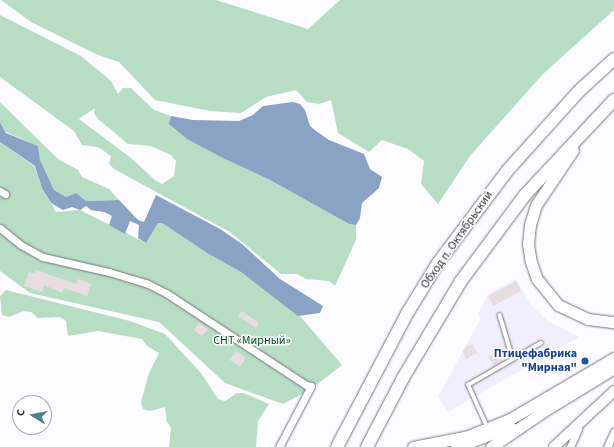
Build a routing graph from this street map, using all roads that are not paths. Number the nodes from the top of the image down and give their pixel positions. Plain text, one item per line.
1 (614, 59) edge
2 (614, 100) edge
3 (595, 118) junction
4 (0, 228) edge
5 (500, 315) dead end
6 (614, 322) edge
7 (541, 343) dead end
8 (614, 358) edge
9 (513, 359) junction
10 (614, 368) edge
11 (614, 391) edge
12 (547, 409) junction
13 (588, 416) junction
14 (487, 428) junction
15 (614, 432) edge
16 (368, 444) edge
17 (337, 446) edge
18 (279, 447) edge
19 (413, 447) edge
20 (456, 447) edge
21 (491, 447) edge
22 (554, 447) edge
23 (570, 447) edge
24 (607, 447) edge

1 - 17 highway, Обход п. Октябрьский
2 - 3 highway
3 - 6 main road
3 - 16 highway
4 - 18 street
5 - 9 lane
7 - 9 lane
8 - 14 main road
9 - 14 lane
10 - 12 main road
11 - 13 main road
12 - 20 main road
12 - 21 main road
13 - 22 main road
13 - 23 street
14 - 19 main road
15 - 24 street

